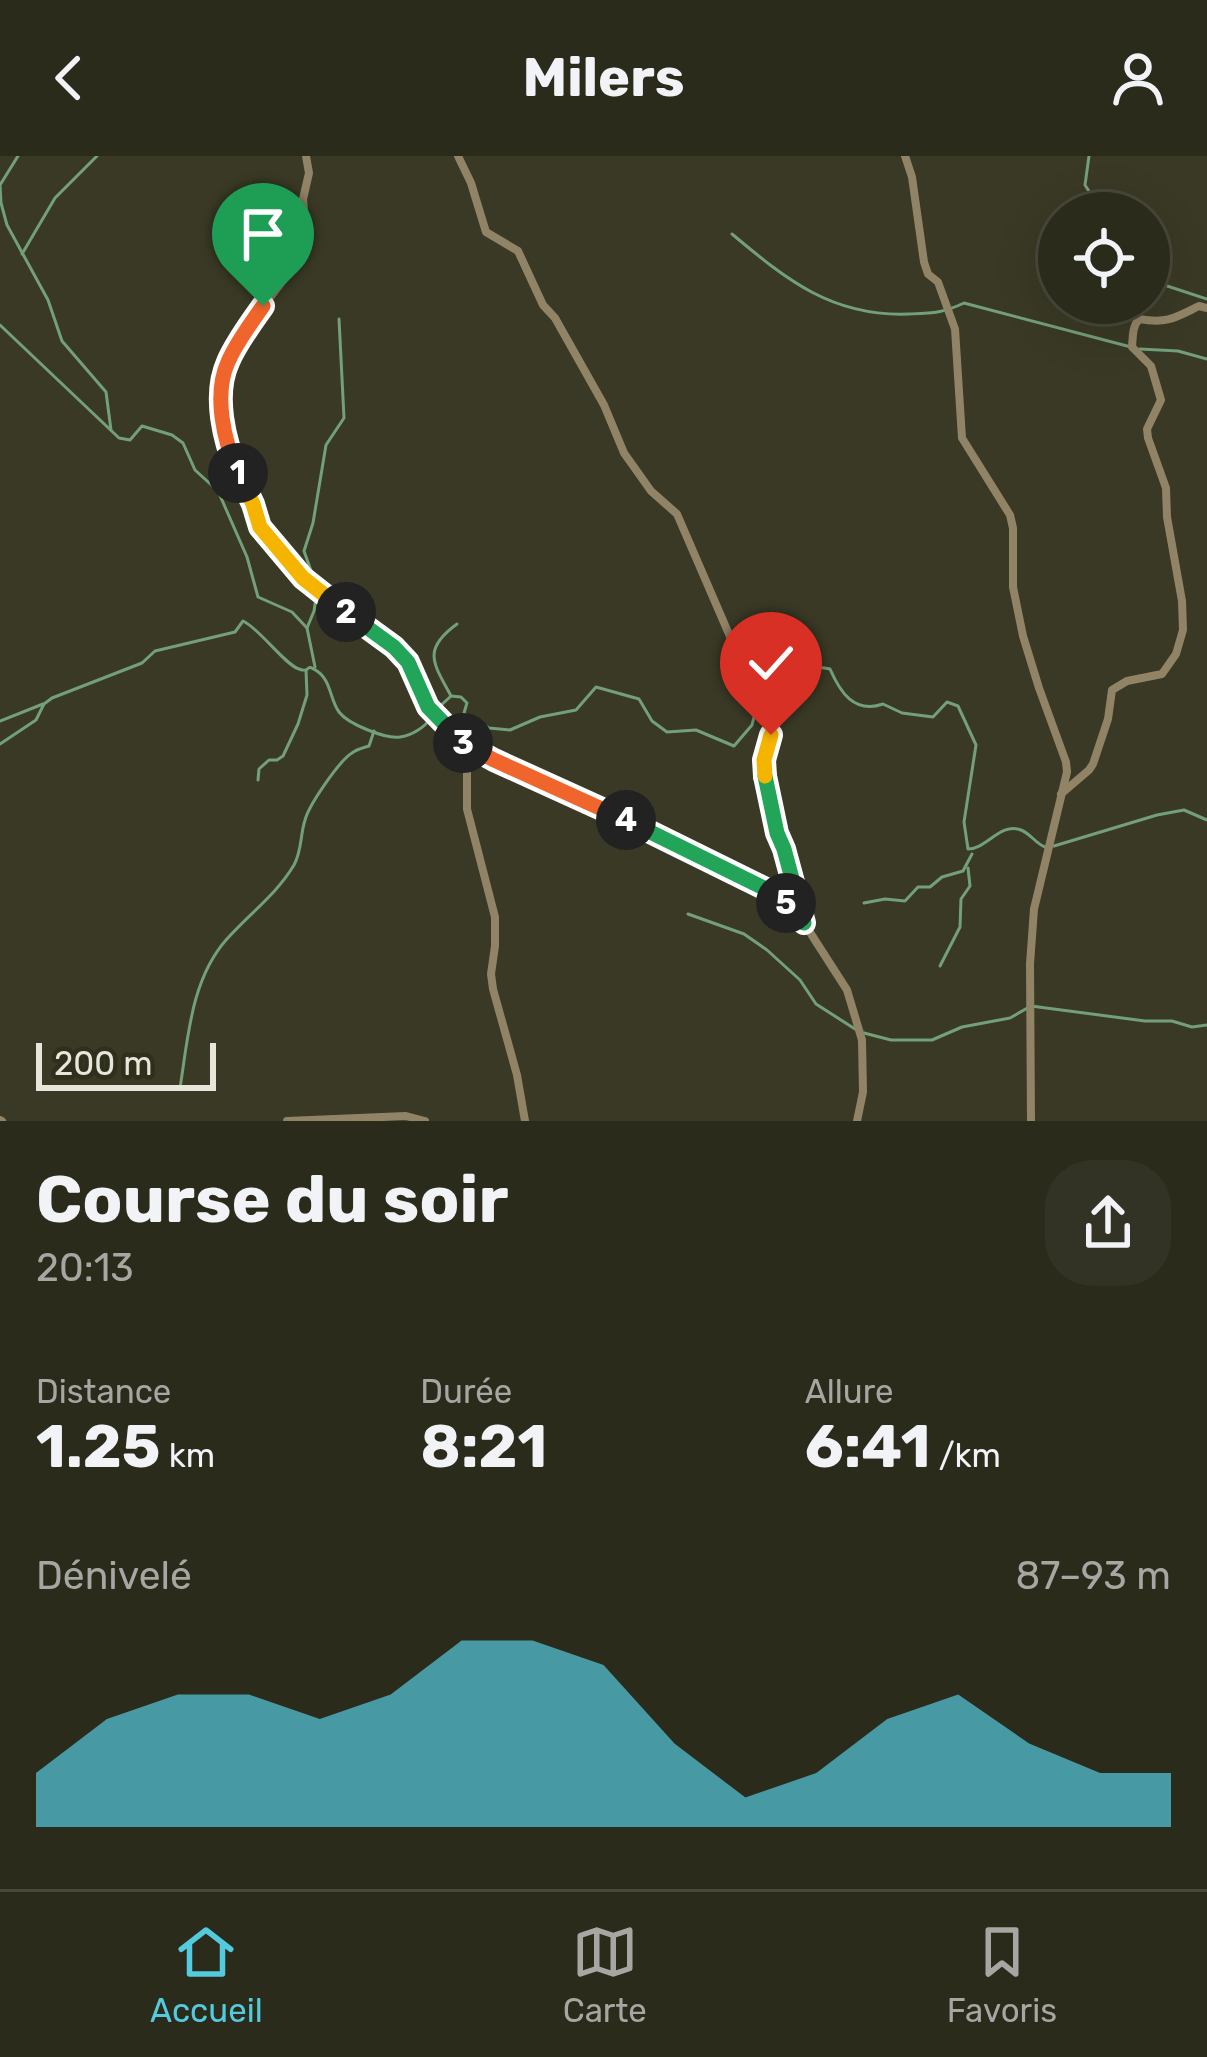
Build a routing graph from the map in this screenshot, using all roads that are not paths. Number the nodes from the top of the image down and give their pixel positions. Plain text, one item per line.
1 (306, 156) edge
2 (458, 156) edge
3 (905, 156) edge
4 (1207, 308) edge
5 (462, 742) junction
6 (1061, 794) junction
7 (804, 923) junction
8 (287, 1121) edge
9 (425, 1121) edge
10 (525, 1121) edge
11 (857, 1121) edge
12 (1031, 1121) edge

1 - 5 street
2 - 7 street
3 - 6 street
4 - 6 street
5 - 7 street
5 - 10 street
6 - 12 street
7 - 11 street
8 - 9 street

